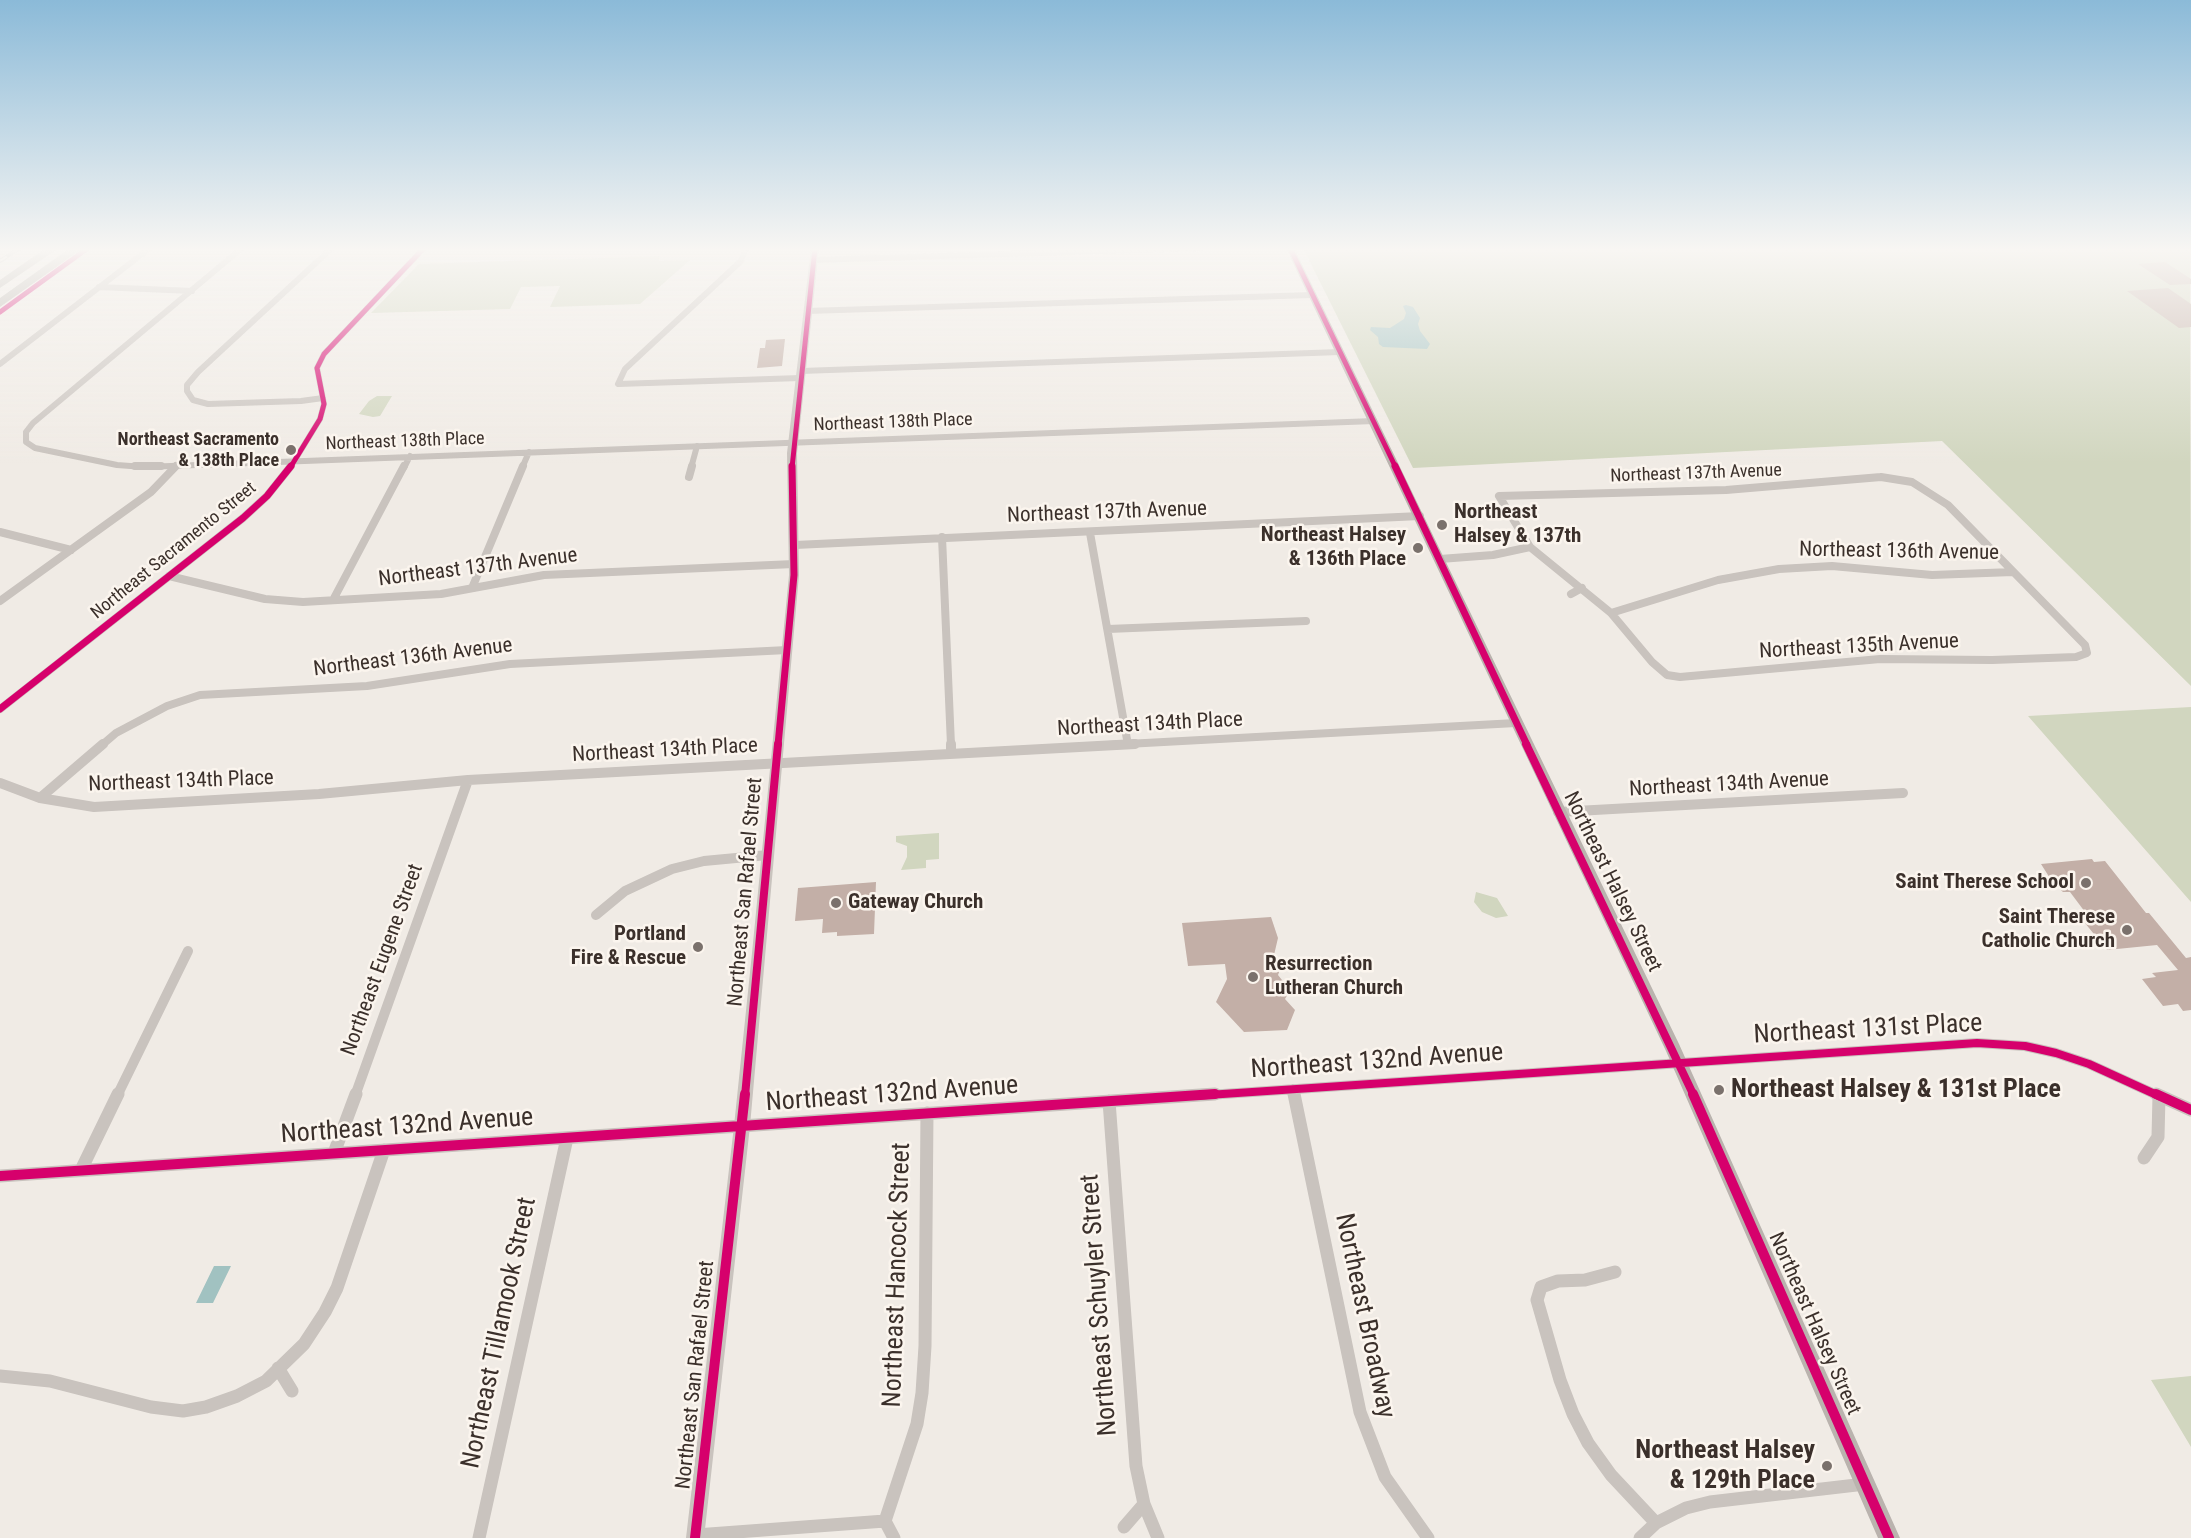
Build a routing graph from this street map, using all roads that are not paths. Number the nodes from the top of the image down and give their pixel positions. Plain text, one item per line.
1 (57, 320) edge
2 (157, 320) edge
3 (254, 320) edge
4 (356, 320) edge
5 (678, 320) edge
6 (806, 320) edge
7 (1324, 320) edge
8 (1340, 352) junction
9 (0, 364) edge
10 (800, 375) junction
11 (323, 398) junction
12 (1374, 421) junction
13 (793, 442) junction
14 (697, 446) junction
15 (529, 452) junction
16 (410, 456) junction
17 (295, 461) junction
18 (176, 466) junction
19 (689, 477) dead end
20 (1420, 516) junction
21 (0, 532) edge
22 (1090, 533) junction
23 (942, 537) junction
24 (795, 544) junction
25 (1530, 547) junction
26 (72, 550) junction
27 (1440, 559) junction
28 (794, 564) junction
29 (2013, 572) junction
30 (170, 576) junction
31 (472, 588) junction
32 (1582, 588) junction
33 (1571, 594) dead end
34 (333, 600) junction
35 (0, 601) edge
36 (1611, 613) junction
37 (1306, 621) dead end
38 (1108, 629) junction
39 (787, 650) junction
40 (0, 709) edge
41 (1516, 723) junction
42 (1128, 744) junction
43 (951, 753) junction
44 (776, 762) junction
45 (468, 780) junction
46 (0, 783) edge
47 (1903, 793) dead end
48 (40, 798) junction
49 (1558, 813) junction
50 (768, 855) junction
51 (596, 915) dead end
52 (188, 951) dead end
53 (1679, 1063) junction
54 (1293, 1089) junction
55 (2159, 1096) junction
56 (1109, 1101) junction
57 (2191, 1110) edge
58 (927, 1113) junction
59 (742, 1126) junction
60 (567, 1138) junction
61 (384, 1150) junction
62 (334, 1153) junction
63 (2144, 1158) dead end
64 (81, 1170) junction
65 (0, 1176) edge
66 (1615, 1272) dead end
67 (278, 1368) junction
68 (0, 1376) edge
69 (292, 1391) dead end
70 (1865, 1484) junction
71 (1144, 1504) junction
72 (885, 1521) junction
73 (1656, 1523) junction
74 (1124, 1527) dead end
75 (696, 1537) edge
76 (479, 1538) edge
77 (894, 1538) edge
78 (1158, 1538) edge
79 (1428, 1538) edge
80 (1640, 1538) edge
81 (1889, 1538) edge

1 - 9 street
2 - 18 street, Northeast 138th Place
3 - 11 street
4 - 11 street, Northeast Sacramento Street
5 - 10 street
6 - 10 street, Northeast San Rafael Street
7 - 8 main road, Northeast Halsey Street
8 - 10 street
8 - 12 main road, Northeast Halsey Street
10 - 13 street, Northeast San Rafael Street
11 - 17 street, Northeast Sacramento Street
12 - 13 street, Northeast 138th Place
12 - 20 main road, Northeast Halsey Street
13 - 14 street, Northeast 138th Place
13 - 24 street, Northeast San Rafael Street
14 - 15 street, Northeast 138th Place
14 - 19 street
15 - 16 street, Northeast 138th Place
15 - 31 street
16 - 17 street, Northeast 138th Place
16 - 34 street
17 - 18 street, Northeast 138th Place
17 - 30 street, Northeast Sacramento Street
18 - 26 street
20 - 22 street, Northeast 137th Avenue
20 - 27 main road, Northeast Halsey Street
21 - 26 street
22 - 23 street, Northeast 137th Avenue
22 - 38 street
23 - 24 street, Northeast 137th Avenue
23 - 43 street
24 - 28 street, Northeast San Rafael Street
25 - 27 street
25 - 29 street, Northeast 137th Avenue
25 - 32 street
26 - 35 street
27 - 41 main road, Northeast Halsey Street
28 - 31 street, Northeast 137th Avenue
28 - 39 street, Northeast San Rafael Street
29 - 36 street, Northeast 136th Avenue
29 - 36 street, Northeast 135th Avenue
30 - 34 street, Northeast 137th Avenue
30 - 40 street, Northeast Sacramento Street
31 - 34 street, Northeast 137th Avenue
32 - 33 street
32 - 36 street
37 - 38 street
38 - 42 street
39 - 44 street, Northeast San Rafael Street
39 - 48 street, Northeast 136th Avenue
41 - 42 street, Northeast 134th Place
41 - 49 main road, Northeast Halsey Street
42 - 43 street, Northeast 134th Place
43 - 44 street, Northeast 134th Place
44 - 45 street, Northeast 134th Place
44 - 50 street, Northeast San Rafael Street
45 - 48 street, Northeast 134th Place
45 - 62 street, Northeast Eugene Street
46 - 48 street, Northeast 134th Place
47 - 49 street, Northeast 134th Avenue
49 - 53 main road, Northeast Halsey Street
50 - 51 street
50 - 59 street, Northeast San Rafael Street
52 - 64 street
53 - 54 street, Northeast 132nd Avenue
53 - 55 street, Northeast 131st Place
53 - 70 main road, Northeast Halsey Street
54 - 56 street, Northeast 132nd Avenue
54 - 79 street, Northeast Broadway
55 - 57 street, Northeast 131st Place
55 - 63 street
56 - 58 street, Northeast 132nd Avenue
56 - 71 street, Northeast Schuyler Street
58 - 59 street, Northeast 132nd Avenue
58 - 72 street, Northeast Hancock Street
59 - 60 street, Northeast 132nd Avenue
59 - 75 street, Northeast San Rafael Street
60 - 61 street, Northeast 132nd Avenue
60 - 76 street, Northeast Tillamook Street
61 - 62 street, Northeast 132nd Avenue
61 - 67 street
62 - 64 street, Northeast 132nd Avenue
64 - 65 street, Northeast 132nd Avenue
66 - 73 street
67 - 68 street
67 - 69 street
70 - 73 street
70 - 81 main road, Northeast Halsey Street
71 - 74 street
71 - 78 street, Northeast Schuyler Street
72 - 75 street
72 - 77 street
73 - 80 street

